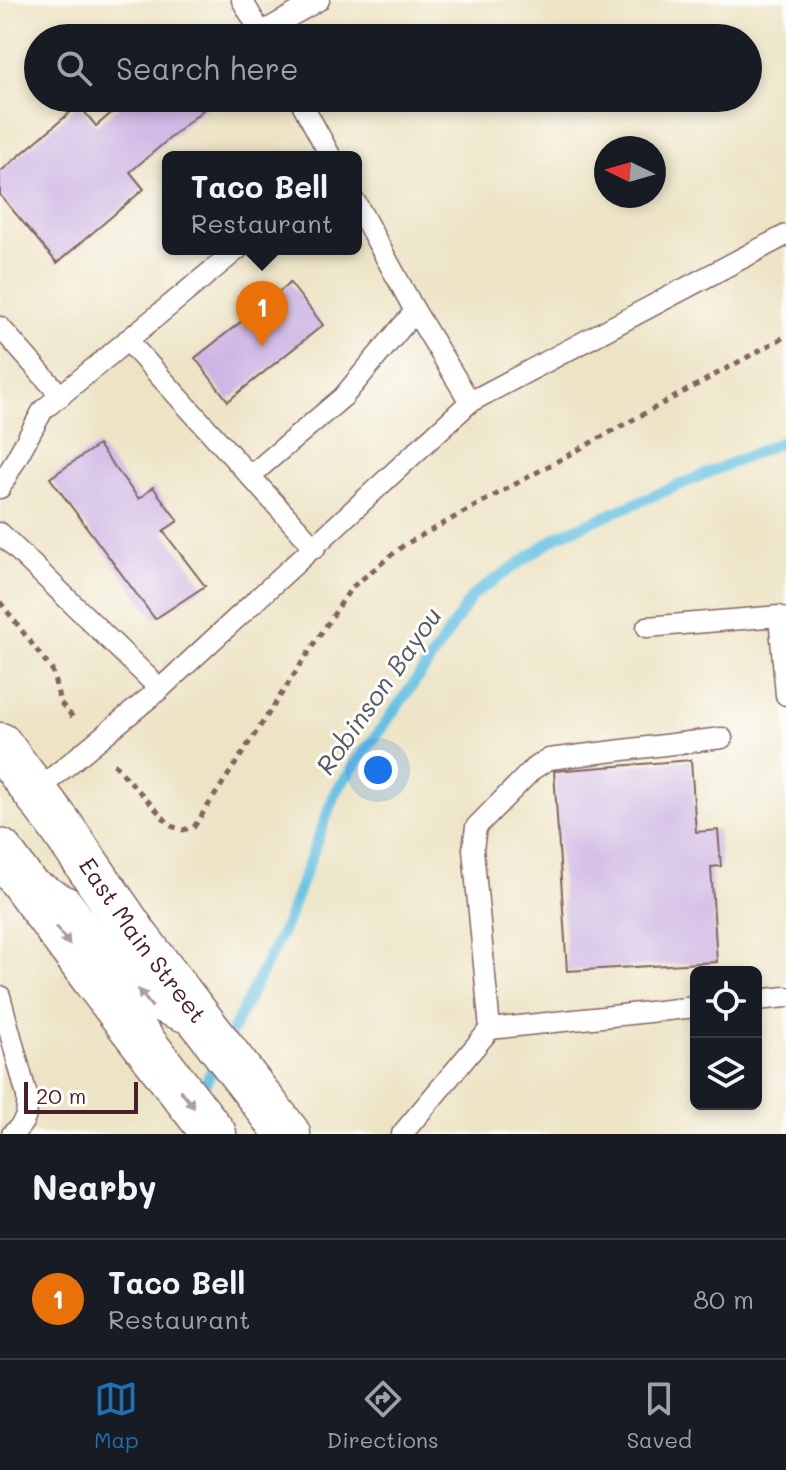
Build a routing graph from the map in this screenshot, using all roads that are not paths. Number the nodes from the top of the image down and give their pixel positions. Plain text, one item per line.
1 (242, 0) edge
2 (319, 0) edge
3 (256, 24) edge
4 (280, 24) edge
5 (307, 112) edge
6 (328, 151) edge
7 (362, 214) edge
8 (786, 235) edge
9 (231, 255) edge
10 (415, 311) junction
11 (0, 327) edge
12 (127, 340) junction
13 (61, 396) junction
14 (470, 402) junction
15 (250, 476) junction
16 (0, 488) edge
17 (0, 533) edge
18 (315, 548) junction
19 (647, 627) dead end
20 (160, 689) junction
21 (786, 695) edge
22 (722, 738) dead end
23 (0, 745) edge
24 (35, 792) junction
25 (4, 864) edge
26 (0, 996) edge
27 (786, 997) edge
28 (762, 999) edge
29 (690, 1008) edge
30 (490, 1029) junction
31 (213, 1035) junction
32 (12, 1134) edge
33 (214, 1134) edge
34 (288, 1134) edge
35 (402, 1134) edge

1 - 3 lane
2 - 4 lane
5 - 6 lane
7 - 10 lane
8 - 14 lane
9 - 12 lane
10 - 14 lane
10 - 15 lane
11 - 13 lane
12 - 13 lane
12 - 15 lane
13 - 16 lane
14 - 18 lane
15 - 18 lane
17 - 20 lane
18 - 20 lane
19 - 21 lane
20 - 24 lane
22 - 30 lane
23 - 24 main road, East Main Street
24 - 31 main road, East Main Street
31 -> 25 lane
25 -> 33 main road
26 - 32 lane
27 - 28 lane
29 - 30 lane
30 - 35 lane
31 - 34 main road, East Main Street

